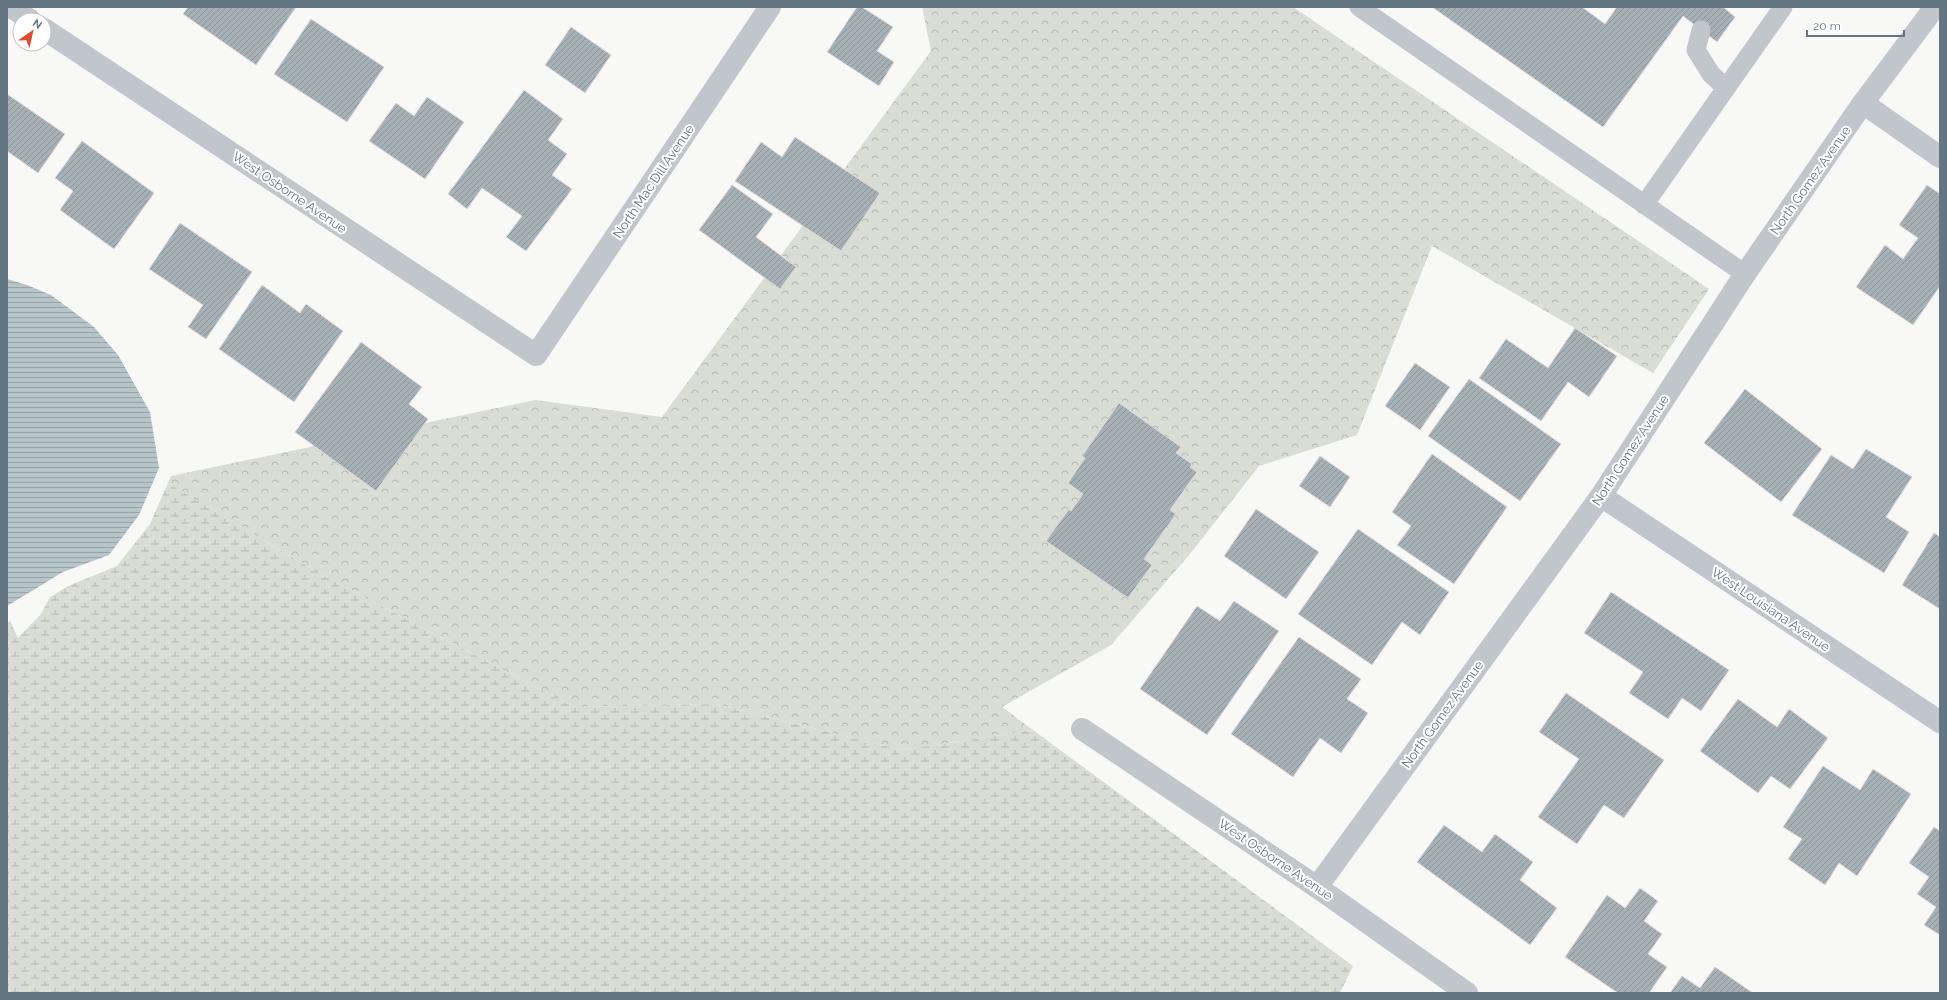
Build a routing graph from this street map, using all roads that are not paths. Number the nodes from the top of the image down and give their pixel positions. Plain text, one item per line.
1 (770, 7) edge
2 (1359, 7) edge
3 (1783, 7) edge
4 (1935, 7) edge
5 (1701, 30) dead end
6 (52, 34) edge
7 (1726, 88) junction
8 (1863, 103) junction
9 (1940, 157) edge
10 (1644, 205) junction
11 (1745, 274) junction
12 (536, 355) joint
13 (1601, 496) junction
14 (1940, 722) edge
15 (1082, 729) dead end
16 (1317, 886) junction
17 (1467, 993) edge

1 - 12 street, North Mac Dill Avenue
2 - 10 lane
3 - 7 lane
4 - 8 street, North Gomez Avenue
5 - 7 lane
6 - 12 street, West Osborne Avenue
7 - 10 lane
8 - 9 street
8 - 11 street, North Gomez Avenue
10 - 11 lane
11 - 13 street, North Gomez Avenue
13 - 14 street, West Louisiana Avenue
13 - 16 street, North Gomez Avenue
15 - 16 street, West Osborne Avenue
16 - 17 street, West Osborne Avenue

